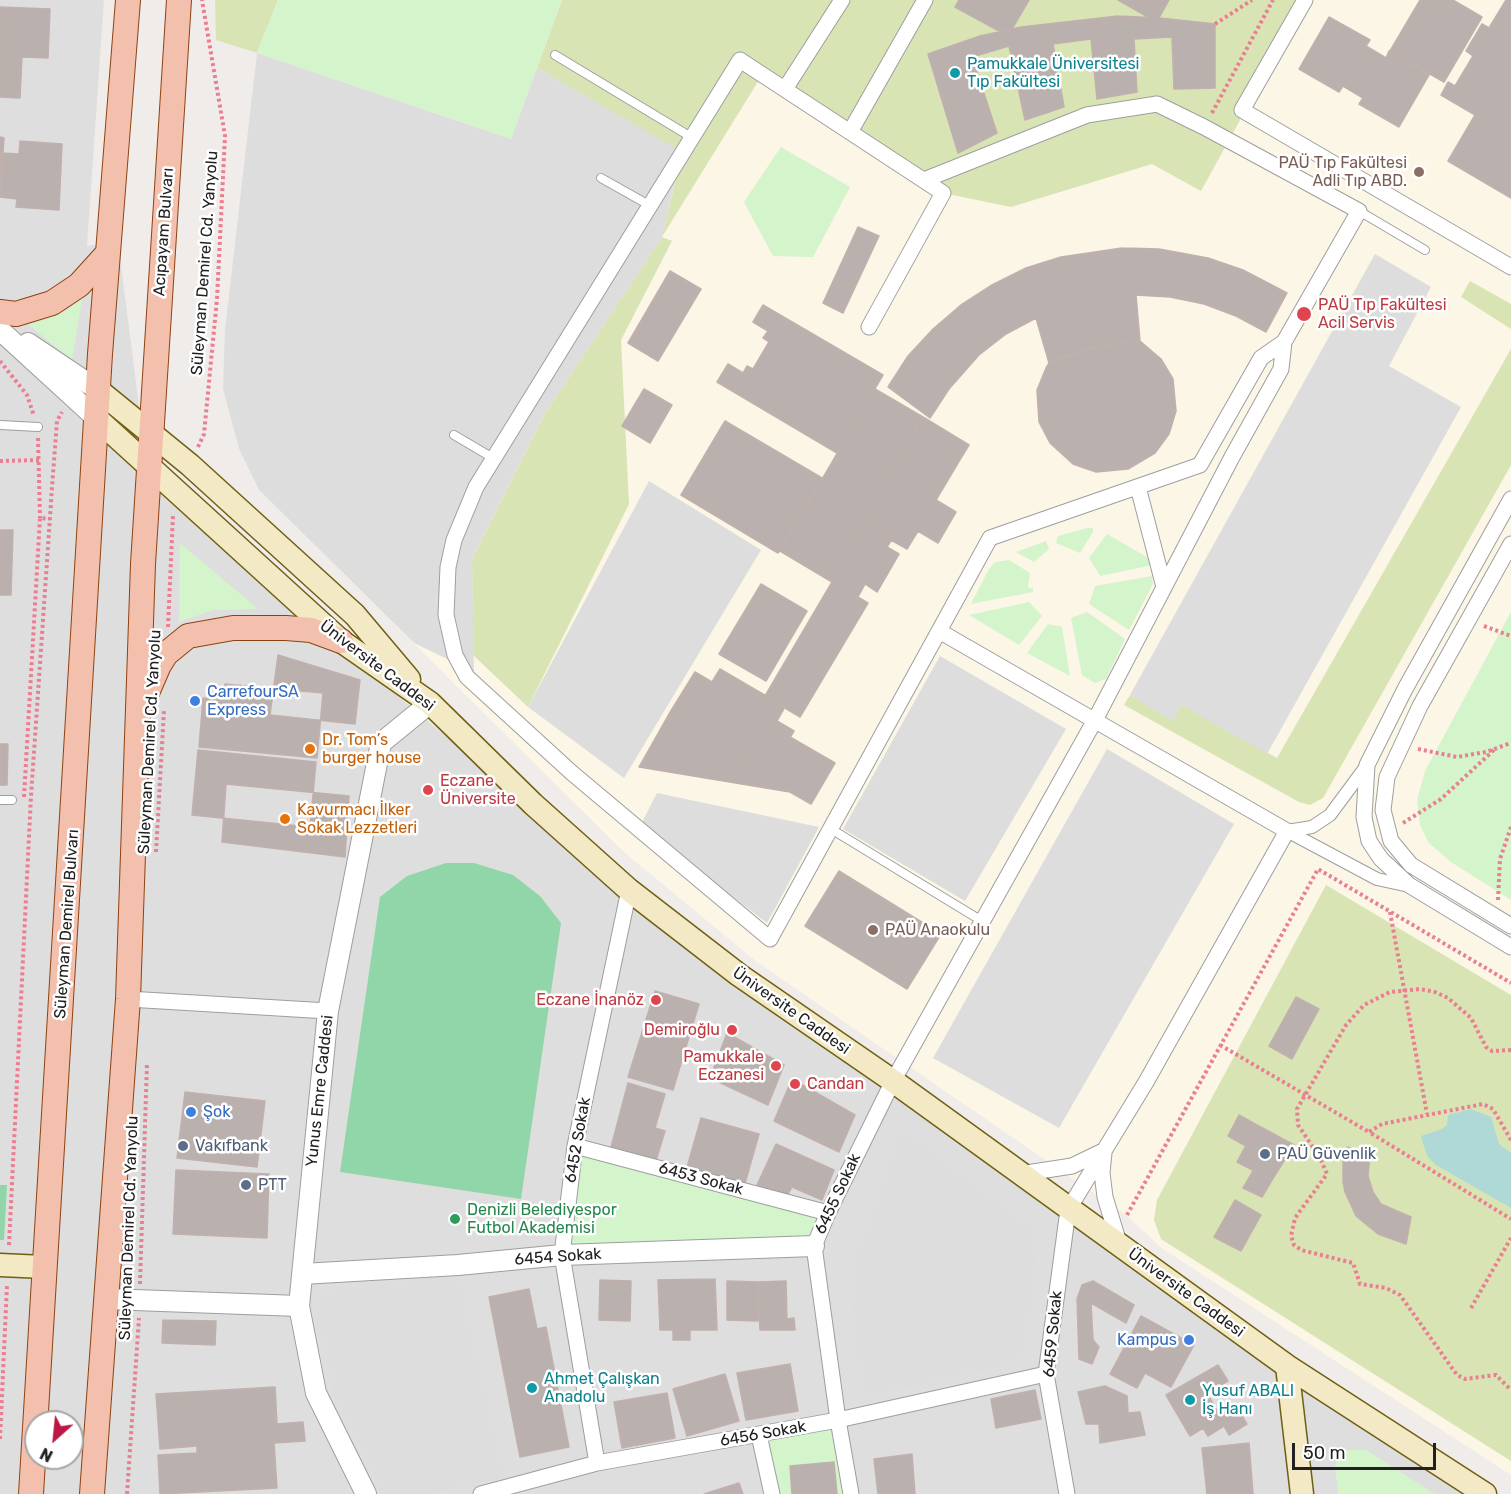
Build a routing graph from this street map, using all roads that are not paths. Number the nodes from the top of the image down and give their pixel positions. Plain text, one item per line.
1 (128, 0) edge
2 (179, 0) edge
3 (842, 0) edge
4 (925, 0) edge
5 (1305, 0) edge
6 (555, 55) dead end
7 (784, 89) junction
8 (850, 132) junction
9 (692, 137) junction
10 (601, 178) dead end
11 (924, 180) junction
12 (649, 205) junction
13 (1359, 212) junction
14 (1425, 250) dead end
15 (108, 253) junction
16 (1511, 267) edge
17 (0, 312) edge
18 (0, 324) edge
19 (869, 327) dead end
20 (0, 330) edge
21 (1284, 342) junction
22 (98, 390) junction
23 (96, 418) junction
24 (0, 425) edge
25 (38, 427) dead end
26 (151, 431) junction
27 (454, 435) dead end
28 (493, 458) junction
29 (148, 464) junction
30 (1138, 487) junction
31 (1511, 499) edge
32 (1511, 544) edge
33 (1164, 587) junction
34 (939, 631) junction
35 (341, 641) junction
36 (430, 703) junction
37 (1095, 720) junction
38 (137, 722) junction
39 (1367, 765) junction
40 (0, 800) edge
41 (12, 800) dead end
42 (831, 829) junction
43 (1287, 831) junction
44 (1409, 886) dead end
45 (629, 890) junction
46 (982, 921) junction
47 (1511, 926) edge
48 (1511, 947) edge
49 (128, 999) junction
50 (328, 1011) junction
51 (893, 1081) junction
52 (575, 1146) junction
53 (1105, 1148) junction
54 (1020, 1174) junction
55 (1068, 1209) junction
56 (828, 1213) junction
57 (814, 1246) junction
58 (1120, 1246) junction
59 (562, 1255) junction
60 (4, 1265) edge
61 (44, 1267) junction
62 (302, 1274) junction
63 (107, 1299) junction
64 (299, 1306) junction
65 (1287, 1366) junction
66 (1047, 1374) junction
67 (838, 1420) junction
68 (759, 1435) junction
69 (597, 1463) junction
70 (31, 1494) edge
71 (92, 1494) edge
72 (366, 1494) edge
73 (481, 1494) edge
74 (772, 1494) edge
75 (851, 1494) edge
76 (1067, 1494) edge
77 (1302, 1494) edge
78 (1485, 1494) edge

1 - 15 main road
2 - 26 main road, Acıpayam Bulvarı
3 - 7 street
4 - 8 street
5 - 16 street
6 - 9 lane
7 - 8 street
7 - 9 street
8 - 11 street
9 - 12 street
10 - 12 lane
11 - 13 street
11 - 19 street
12 - 28 street
13 - 14 lane
13 - 21 street
15 - 17 main road
15 - 22 main road, Süleyman Demirel Bulvarı
18 - 22 street
20 - 23 street
21 - 30 street
21 - 33 street, 6455 Sokak
22 - 23 main road, Süleyman Demirel Bulvarı
22 - 26 main road
23 - 29 main road, Üniversite Caddesi
23 - 61 main road, Süleyman Demirel Bulvarı
24 - 25 lane
26 - 29 main road, Acıpayam Bulvarı
26 - 36 main road
27 - 28 lane
28 - 42 street
29 - 35 main road, Üniversite Caddesi
29 - 38 main road
30 - 33 street
30 - 34 street
31 - 39 street
32 - 47 street
33 - 37 street, 6455 Sokak
34 - 37 street
34 - 42 street
35 - 36 main road, Üniversite Caddesi
35 - 38 main road
36 - 45 main road, Üniversite Caddesi
36 - 50 street, Yunus Emre Caddesi
37 - 43 street
37 - 46 street, 6455 Sokak
38 - 49 main road
39 - 43 street
39 - 48 street
40 - 41 lane
42 - 46 lane
43 - 44 street
43 - 53 street
45 - 51 main road, Üniversite Caddesi
45 - 52 street, 6452 Sokak
46 - 51 street, 6455 Sokak
49 - 50 street
49 - 63 main road
50 - 62 street, Yunus Emre Caddesi
51 - 54 main road, Üniversite Caddesi
51 - 56 street, 6455 Sokak
52 - 56 street, 6453 Sokak
52 - 59 street, 6452 Sokak
53 - 54 street
53 - 55 street
53 - 58 street
54 - 55 main road, Üniversite Caddesi
55 - 58 main road, Üniversite Caddesi
55 - 66 street, 6459 Sokak
56 - 57 street, 6455 Sokak
57 - 59 street, 6454 Sokak
57 - 67 street, 6455 Sokak
58 - 65 main road, Üniversite Caddesi
59 - 62 street, 6454 Sokak
59 - 69 street, 6452 Sokak
60 - 61 main road
61 - 70 main road, Süleyman Demirel Bulvarı
62 - 64 street, Yunus Emre Caddesi
63 - 64 street
63 - 71 main road
64 - 72 street, Yunus Emre Caddesi
65 - 77 main road
65 - 78 main road, Üniversite Caddesi
66 - 67 street, 6456 Sokak
66 - 76 street, 6459 Sokak
67 - 68 street, 6456 Sokak
67 - 75 street, 6455 Sokak
68 - 69 street, 6456 Sokak
68 - 74 street
69 - 73 street, 6456 Sokak

